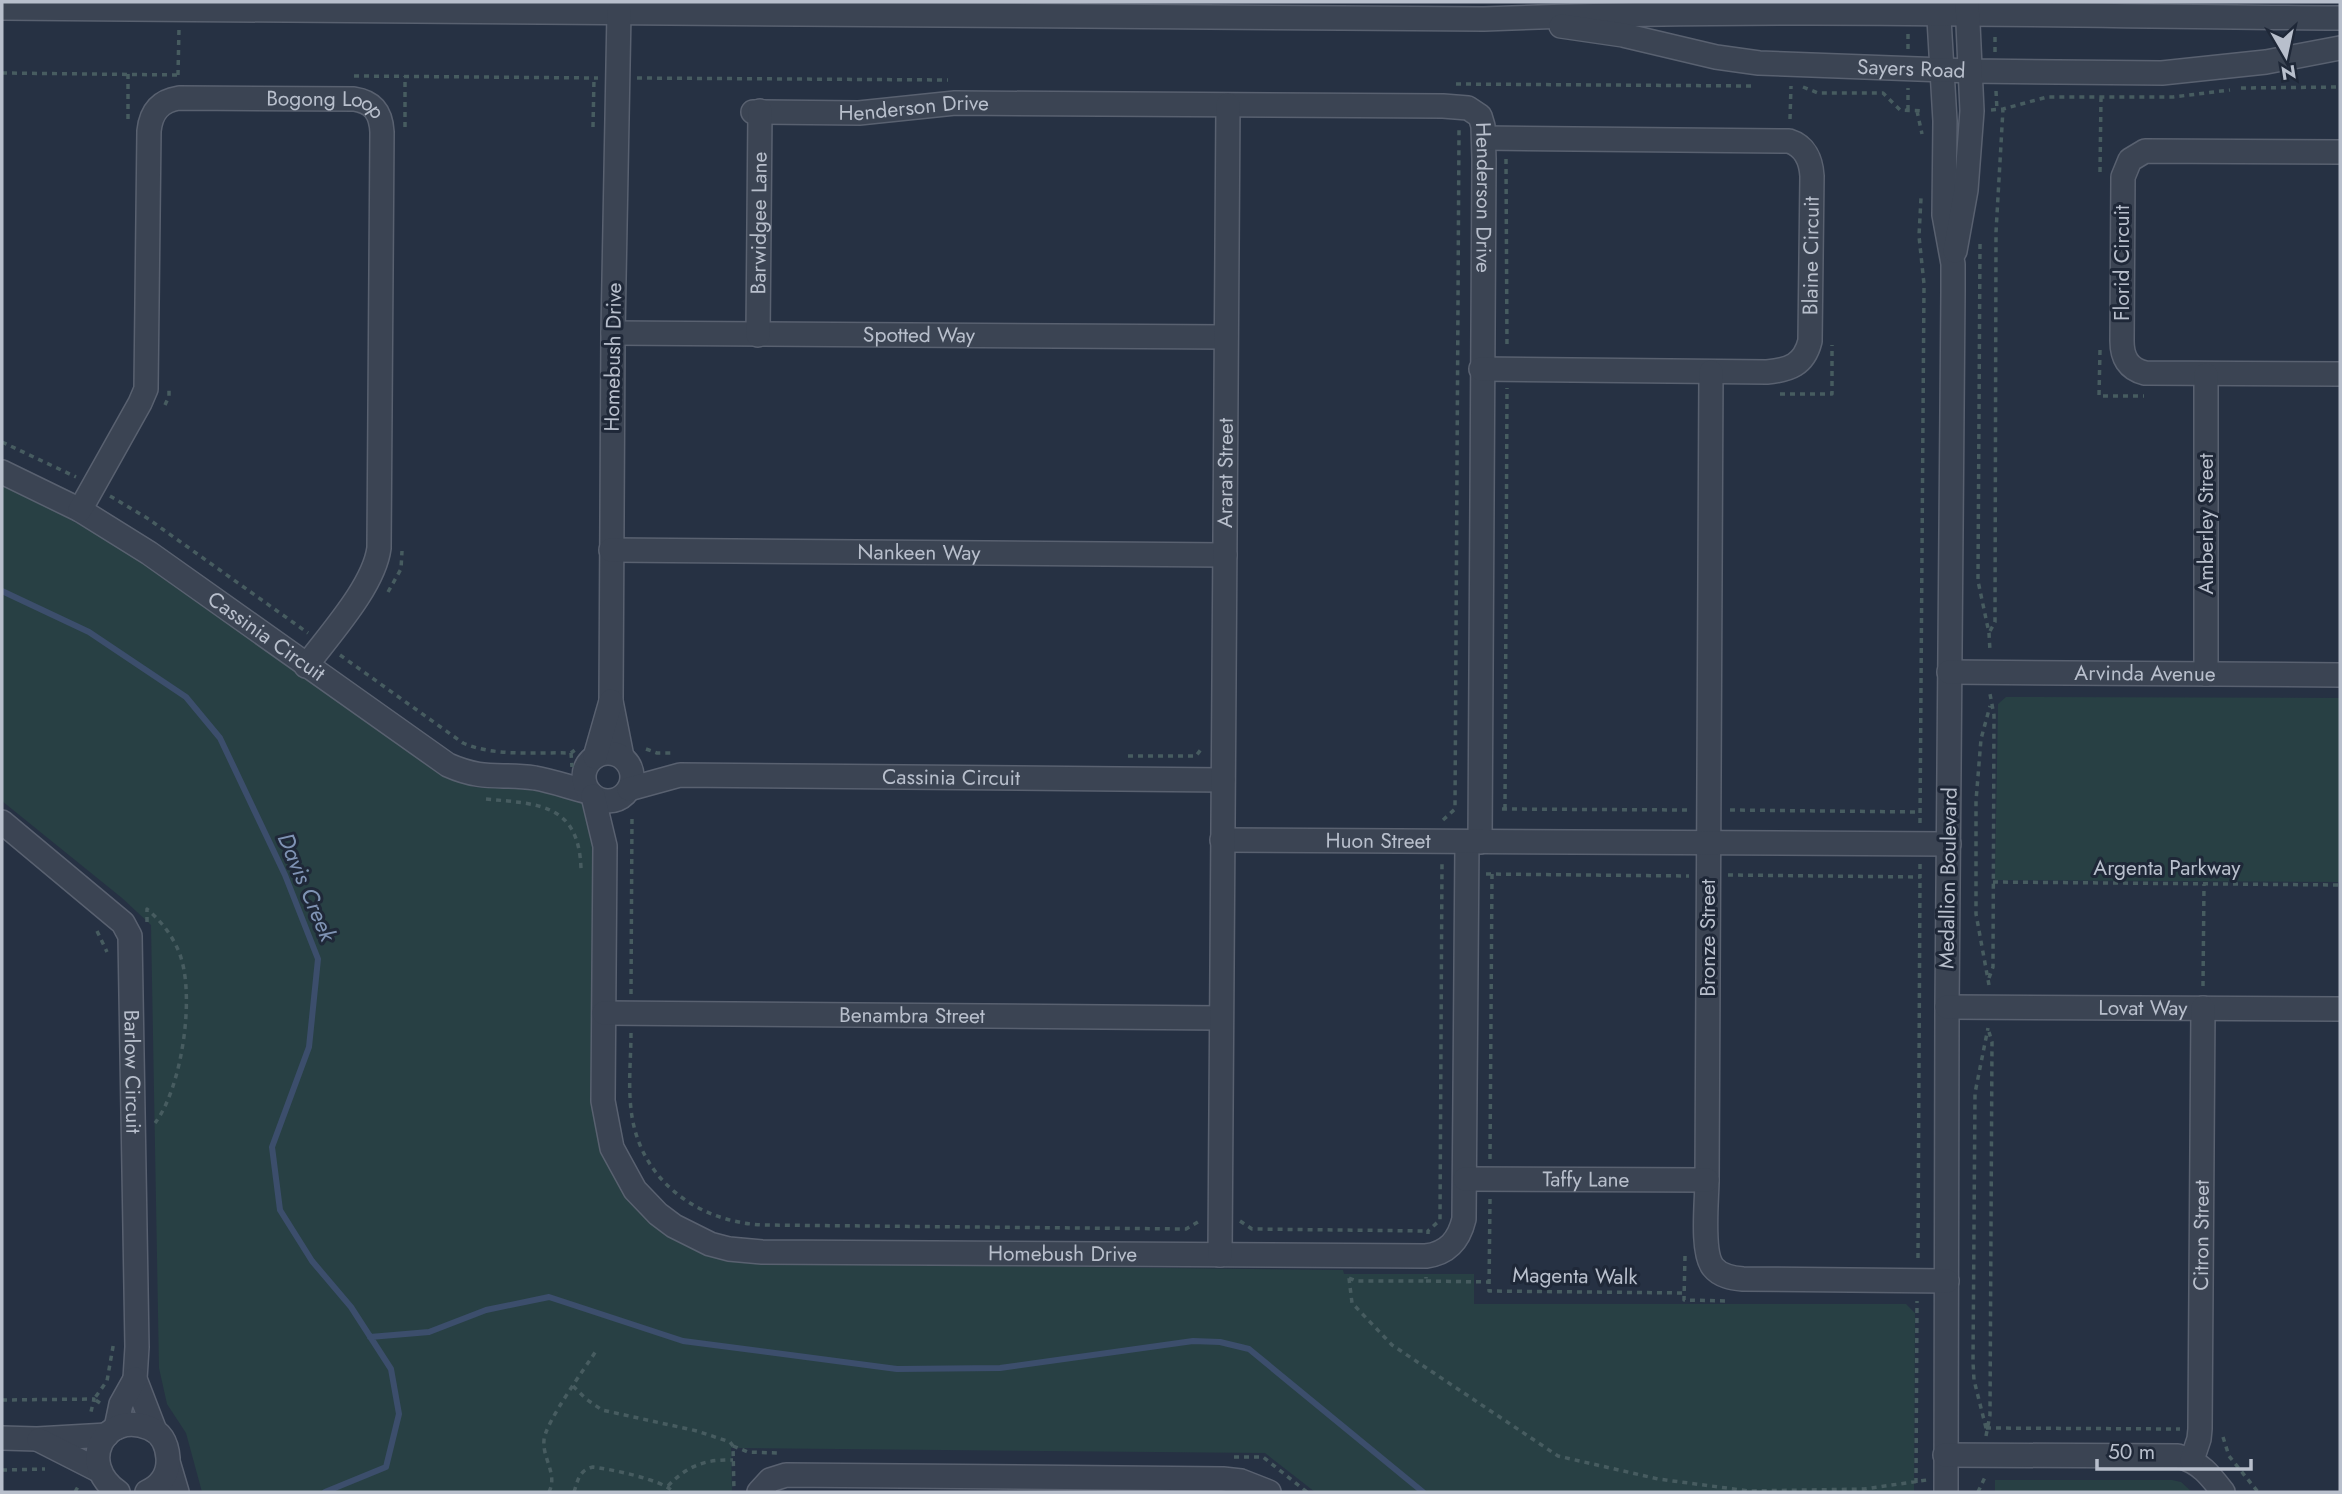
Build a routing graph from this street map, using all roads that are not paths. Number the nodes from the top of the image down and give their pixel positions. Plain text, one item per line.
1 (89, 5) edge
2 (2, 8) edge
3 (1938, 8) edge
4 (1967, 8) edge
5 (618, 12) junction
6 (2340, 18) edge
7 (1485, 19) junction
8 (2340, 48) edge
9 (1942, 69) junction
10 (1971, 71) junction
11 (1228, 105) junction
12 (756, 112) joint
13 (1484, 138) junction
14 (2340, 152) edge
15 (1952, 264) junction
16 (613, 333) junction
17 (758, 335) junction
18 (1226, 337) junction
19 (1481, 369) junction
20 (1711, 372) junction
21 (2340, 374) edge
22 (2206, 375) junction
23 (2, 472) edge
24 (70, 505) junction
25 (611, 550) junction
26 (1225, 555) junction
27 (306, 666) junction
28 (1949, 671) junction
29 (2206, 674) junction
30 (2340, 675) edge
31 (610, 774) junction
32 (1223, 780) junction
33 (2, 822) edge
34 (1222, 840) junction
35 (1473, 842) junction
36 (1709, 843) junction
37 (1949, 844) junction
38 (1947, 1007) junction
39 (2214, 1009) junction
40 (2340, 1009) edge
41 (604, 1013) junction
42 (1222, 1018) junction
43 (1465, 1179) junction
44 (1707, 1180) junction
45 (1220, 1255) junction
46 (1947, 1280) junction
47 (135, 1378) junction
48 (155, 1430) junction
49 (111, 1431) junction
50 (2, 1438) edge
51 (37, 1440) junction
52 (2192, 1460) junction
53 (169, 1465) junction
54 (1946, 1475) edge
55 (105, 1484) edge
56 (1223, 1486) edge
57 (762, 1489) edge
58 (147, 1492) edge
59 (177, 1492) edge
60 (1269, 1492) edge
61 (2223, 1492) edge

1 - 2 street, Sayers Road
1 - 5 street, Sayers Road
3 - 4 street, Sayers Road
3 - 7 street, Sayers Road
3 - 9 street, Medallion Boulevard
4 - 6 street, Sayers Road
4 - 10 street, Medallion Boulevard
5 - 7 street, Sayers Road
5 - 16 street, Homebush Drive
7 - 9 street, Sayers Road
8 - 10 street, Sayers Road
9 - 10 street, Sayers Road
9 - 15 street, Medallion Boulevard
10 - 15 street, Medallion Boulevard
11 - 12 street, Henderson Drive
11 - 13 street, Henderson Drive
11 - 18 street, Ararat Street
12 - 17 street, Barwidgee Lane
13 - 19 street, Henderson Drive
13 - 20 street, Blaine Circuit
14 - 22 street, Florid Circuit
15 - 28 street, Medallion Boulevard
16 - 17 street, Spotted Way
16 - 25 street, Homebush Drive
17 - 18 street, Spotted Way
18 - 26 street, Ararat Street
19 - 20 street, Blaine Circuit
19 - 35 street, Henderson Drive
20 - 36 street, Bronze Street
21 - 22 street, Florid Circuit
22 - 29 street, Amberley Street
23 - 24 street, Cassinia Circuit
24 - 27 street, Cassinia Circuit
24 - 27 street, Bogong Loop
25 - 26 street, Nankeen Way
25 - 31 street, Homebush Drive
26 - 32 street, Ararat Street
27 - 31 street, Cassinia Circuit
28 - 29 street, Arvinda Avenue
28 - 37 street, Medallion Boulevard
29 - 30 street, Arvinda Avenue
31 - 32 street, Cassinia Circuit
31 - 41 street, Homebush Drive
32 - 34 street, Ararat Street
33 - 47 street, Barlow Circuit
34 - 35 street, Huon Street
34 - 42 street
35 - 36 street, Huon Street
35 - 43 street, Homebush Drive
36 - 37 street, Huon Street
36 - 44 street, Bronze Street
37 - 38 street, Medallion Boulevard
38 - 39 street, Lovat Way
38 - 46 street, Medallion Boulevard
39 - 40 street, Lovat Way
39 - 52 street, Citron Street
41 - 42 street, Benambra Street
41 - 45 street, Homebush Drive
42 - 45 street
43 - 44 street, Taffy Lane
43 - 45 street, Homebush Drive
44 - 46 street, Bronze Street
46 - 54 street, Medallion Boulevard
47 - 48 street, Barlow Circuit
47 - 49 street, Barlow Circuit
48 - 49 street
48 - 53 street, Barlow Circuit
49 - 51 street
49 - 55 street, Barlow Circuit
50 - 51 street
51 - 55 street
52 - 54 street
52 - 61 street
53 - 58 street
53 - 59 street, Barlow Circuit
56 - 57 street
56 - 60 street

